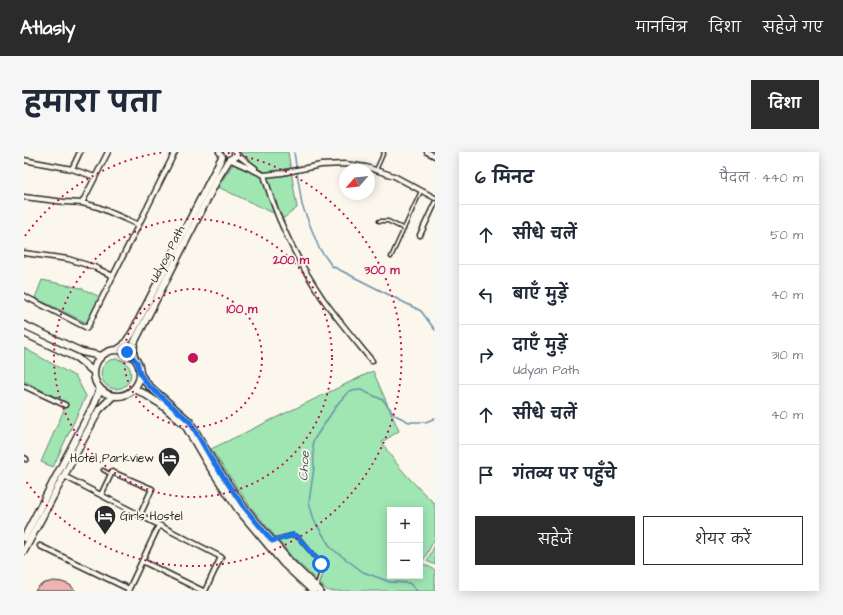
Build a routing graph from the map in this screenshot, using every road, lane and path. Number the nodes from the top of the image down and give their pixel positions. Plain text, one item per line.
1 (80, 152) edge
2 (108, 152) edge
3 (175, 152) edge
4 (384, 152) edge
5 (427, 152) edge
6 (220, 153) edge
7 (235, 153) edge
8 (435, 156) edge
9 (24, 160) edge
10 (230, 160) junction
11 (72, 169) junction
12 (376, 170) junction
13 (262, 174) junction
14 (95, 177) junction
15 (421, 190) junction
16 (24, 197) edge
17 (435, 198) edge
18 (82, 203) junction
19 (435, 203) edge
20 (380, 221) dead end
21 (139, 225) junction
22 (404, 229) junction
23 (420, 235) dead end
24 (24, 253) edge
25 (391, 257) dead end
26 (113, 276) junction
27 (24, 296) edge
28 (24, 325) edge
29 (24, 333) edge
30 (117, 350) junction
31 (101, 356) junction
32 (135, 359) junction
33 (372, 361) dead end
34 (94, 372) junction
35 (140, 374) junction
36 (24, 386) edge
37 (100, 389) junction
38 (134, 389) junction
39 (113, 396) junction
40 (65, 405) dead end
41 (103, 470) dead end
42 (111, 474) junction
43 (64, 476) junction
44 (101, 495) junction
45 (140, 515) junction
46 (159, 525) junction
47 (24, 538) edge
48 (272, 541) junction
49 (40, 546) dead end
50 (24, 551) edge
51 (142, 561) junction
52 (128, 590) edge
53 (317, 590) edge
54 (204, 591) edge

1 - 11 street
2 - 14 street
3 - 21 street
4 - 12 lane
5 - 8 street
6 - 10 main road
6 - 30 main road, Udyog Path
7 - 10 main road, Udyog Path
7 - 13 street
9 - 11 street
10 - 13 street
10 - 32 main road, Udyog Path
11 - 14 street
12 - 13 street
12 - 15 street
13 - 33 street
14 - 18 street
15 - 17 street
15 - 22 lane
16 - 18 street
18 - 21 street
19 - 23 street
20 - 22 lane
21 - 26 street
22 - 25 lane
24 - 26 street
26 - 27 street
28 - 31 main road
29 - 34 main road
30 - 31 main road
30 - 32 main road
31 - 34 main road
32 - 35 main road
34 - 37 main road
35 - 38 main road
35 - 48 main road
36 - 40 street
37 - 39 main road
37 - 47 main road
38 - 39 main road
38 - 53 main road
39 - 43 main road
41 - 42 lane
42 - 44 street
42 - 45 street
43 - 44 street
43 - 50 main road
44 - 45 street
45 - 46 street
46 - 51 street
46 - 54 street
48 - 53 main road
48 - 53 lane
49 - 52 street
51 - 52 street
51 - 54 street

